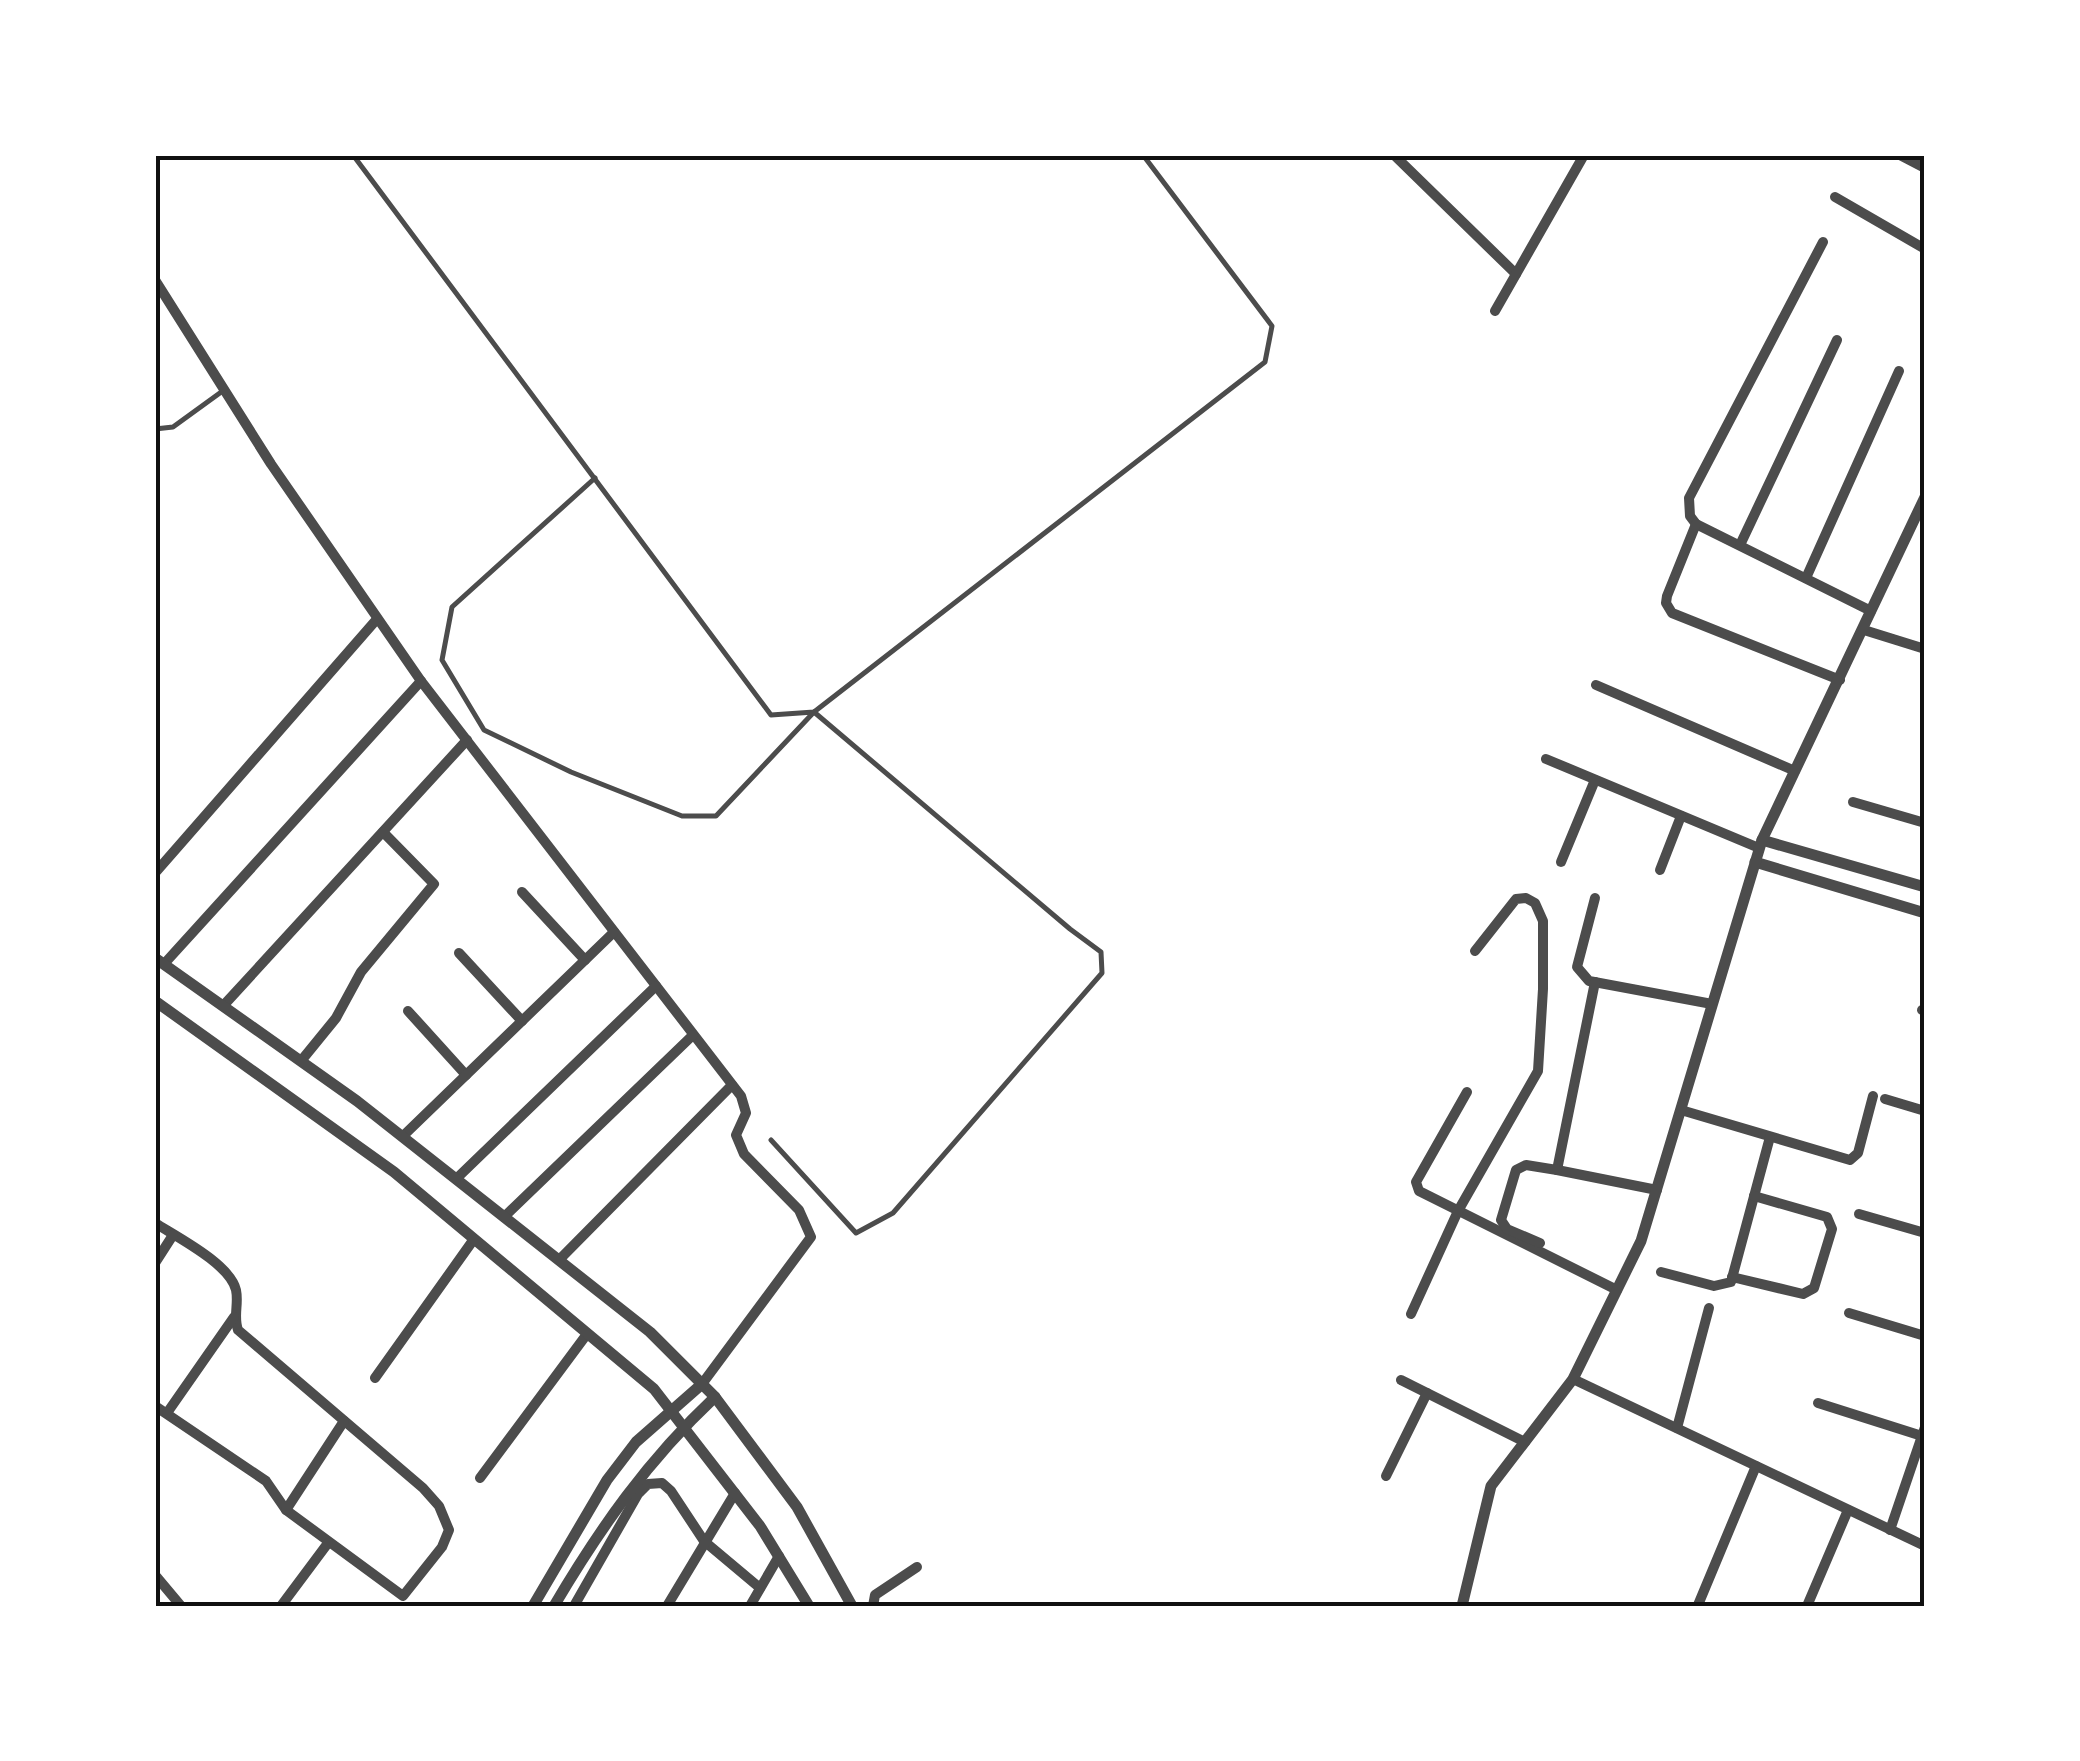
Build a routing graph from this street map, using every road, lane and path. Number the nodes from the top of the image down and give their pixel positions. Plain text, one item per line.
1 (353, 155) edge
2 (1143, 155) edge
3 (1394, 155) edge
4 (1584, 155) edge
5 (1900, 155) edge
6 (1925, 168) edge
7 (1836, 197) dead end
8 (1823, 242) dead end
9 (1925, 248) edge
10 (1516, 274) junction
11 (155, 280) edge
12 (1495, 312) dead end
13 (1838, 340) dead end
14 (1899, 371) dead end
15 (224, 390) junction
16 (155, 429) edge
17 (595, 478) junction
18 (1924, 505) edge
19 (1696, 524) junction
20 (1740, 546) junction
21 (1806, 578) junction
22 (1871, 611) junction
23 (377, 618) junction
24 (1864, 630) junction
25 (1925, 649) edge
26 (1840, 680) junction
27 (421, 681) junction
28 (1596, 685) dead end
29 (814, 712) junction
30 (468, 740) junction
31 (1546, 759) dead end
32 (1795, 771) junction
33 (1595, 780) junction
34 (1853, 802) dead end
35 (1682, 816) junction
36 (1925, 823) edge
37 (383, 832) junction
38 (1760, 844) junction
39 (1561, 862) dead end
40 (1755, 862) junction
41 (1660, 870) dead end
42 (155, 873) edge
43 (1925, 888) edge
44 (522, 892) dead end
45 (1595, 898) dead end
46 (1925, 913) edge
47 (614, 932) junction
48 (1475, 951) dead end
49 (459, 952) dead end
50 (585, 960) junction
51 (160, 961) edge
52 (1595, 982) junction
53 (656, 986) junction
54 (155, 1001) edge
55 (1712, 1004) junction
56 (223, 1006) junction
57 (408, 1011) dead end
58 (522, 1021) junction
59 (694, 1035) junction
60 (302, 1061) junction
61 (466, 1074) junction
62 (732, 1084) junction
63 (1467, 1092) dead end
64 (1680, 1110) junction
65 (1925, 1111) edge
66 (402, 1136) junction
67 (1770, 1137) junction
68 (770, 1140) dead end
69 (1557, 1170) junction
70 (456, 1178) junction
71 (1657, 1190) junction
72 (1754, 1196) junction
73 (1458, 1212) junction
74 (1859, 1214) dead end
75 (504, 1217) junction
76 (155, 1222) edge
77 (1925, 1233) edge
78 (173, 1234) junction
79 (474, 1238) junction
80 (1540, 1243) dead end
81 (559, 1260) junction
82 (155, 1263) edge
83 (1661, 1272) dead end
84 (1732, 1276) junction
85 (1617, 1290) junction
86 (1708, 1308) dead end
87 (1411, 1314) dead end
88 (1849, 1314) dead end
89 (234, 1317) junction
90 (587, 1334) junction
91 (1925, 1336) edge
92 (375, 1378) dead end
93 (1573, 1379) junction
94 (1401, 1380) dead end
95 (702, 1384) junction
96 (1427, 1393) junction
97 (715, 1397) junction
98 (1818, 1403) dead end
99 (155, 1406) edge
100 (671, 1412) junction
101 (166, 1414) junction
102 (344, 1420) junction
103 (683, 1427) junction
104 (1677, 1428) junction
105 (1924, 1432) edge
106 (1525, 1442) junction
107 (1756, 1466) junction
108 (1386, 1476) dead end
109 (480, 1478) dead end
110 (735, 1493) junction
111 (286, 1510) junction
112 (1848, 1510) junction
113 (1890, 1530) junction
114 (704, 1540) junction
115 (328, 1544) junction
116 (1925, 1546) edge
117 (778, 1556) junction
118 (917, 1567) dead end
119 (155, 1575) edge
120 (760, 1588) junction
121 (400, 1601) edge
122 (1698, 1605) edge
123 (181, 1606) edge
124 (281, 1606) edge
125 (533, 1606) edge
126 (554, 1606) edge
127 (574, 1606) edge
128 (667, 1606) edge
129 (750, 1606) edge
130 (809, 1606) edge
131 (852, 1606) edge
132 (873, 1606) edge
133 (1462, 1606) edge
134 (1807, 1606) edge

1 - 17 lane
2 - 29 lane
3 - 10 street
4 - 10 street
5 - 6 street
7 - 9 street
8 - 19 street
10 - 12 street
11 - 15 street
13 - 20 street
14 - 21 street
15 - 16 lane
15 - 23 street
17 - 29 lane
17 - 29 lane
18 - 22 street
19 - 20 street
19 - 26 street
20 - 21 street
21 - 22 street
22 - 24 street
23 - 27 street
23 - 42 street
24 - 25 street
24 - 26 street
26 - 32 street
27 - 30 street
27 - 51 street
28 - 32 street
29 - 68 lane
30 - 37 street
30 - 47 street
31 - 33 street
32 - 38 street
33 - 35 street
33 - 39 street
34 - 36 street
35 - 38 street
35 - 41 street
37 - 56 street
37 - 60 street
38 - 40 street
38 - 43 street
40 - 46 street
40 - 55 street
44 - 50 street
45 - 52 street
47 - 50 street
47 - 53 street
48 - 73 street
49 - 58 street
50 - 58 street
51 - 56 street
52 - 55 street
52 - 69 street
53 - 59 street
53 - 70 street
54 - 79 street
55 - 64 street
56 - 60 street
57 - 61 street
58 - 61 street
59 - 62 street
59 - 75 street
60 - 66 street
61 - 66 street
62 - 81 street
62 - 95 street
63 - 73 street
64 - 67 street
64 - 71 street
65 - 67 street
66 - 70 street
67 - 72 street
69 - 71 street
69 - 80 street
70 - 75 street
71 - 85 street
72 - 84 street
72 - 84 street
73 - 85 street
73 - 87 street
74 - 77 street
75 - 81 street
76 - 78 street
78 - 82 street
78 - 89 street
79 - 90 street
79 - 92 street
81 - 95 street
83 - 84 street
85 - 93 street
86 - 104 street
88 - 91 street
89 - 101 street
89 - 102 street
90 - 100 street
90 - 109 street
93 - 104 street
93 - 106 street
94 - 96 street
95 - 97 street
95 - 100 street
96 - 106 street
96 - 108 street
97 - 103 street
97 - 131 street
98 - 105 street
99 - 101 street
100 - 103 street
100 - 125 street
101 - 111 street
102 - 111 street
102 - 121 street
103 - 110 street
103 - 126 street
104 - 107 street
105 - 113 street
106 - 133 street
107 - 112 street
107 - 122 street
110 - 114 street
110 - 117 street
111 - 115 street
112 - 113 street
112 - 134 street
113 - 116 street
114 - 120 street
114 - 127 street
114 - 128 street
115 - 121 street
115 - 124 street
117 - 120 street
117 - 130 street
118 - 132 street
119 - 123 street
120 - 129 street

